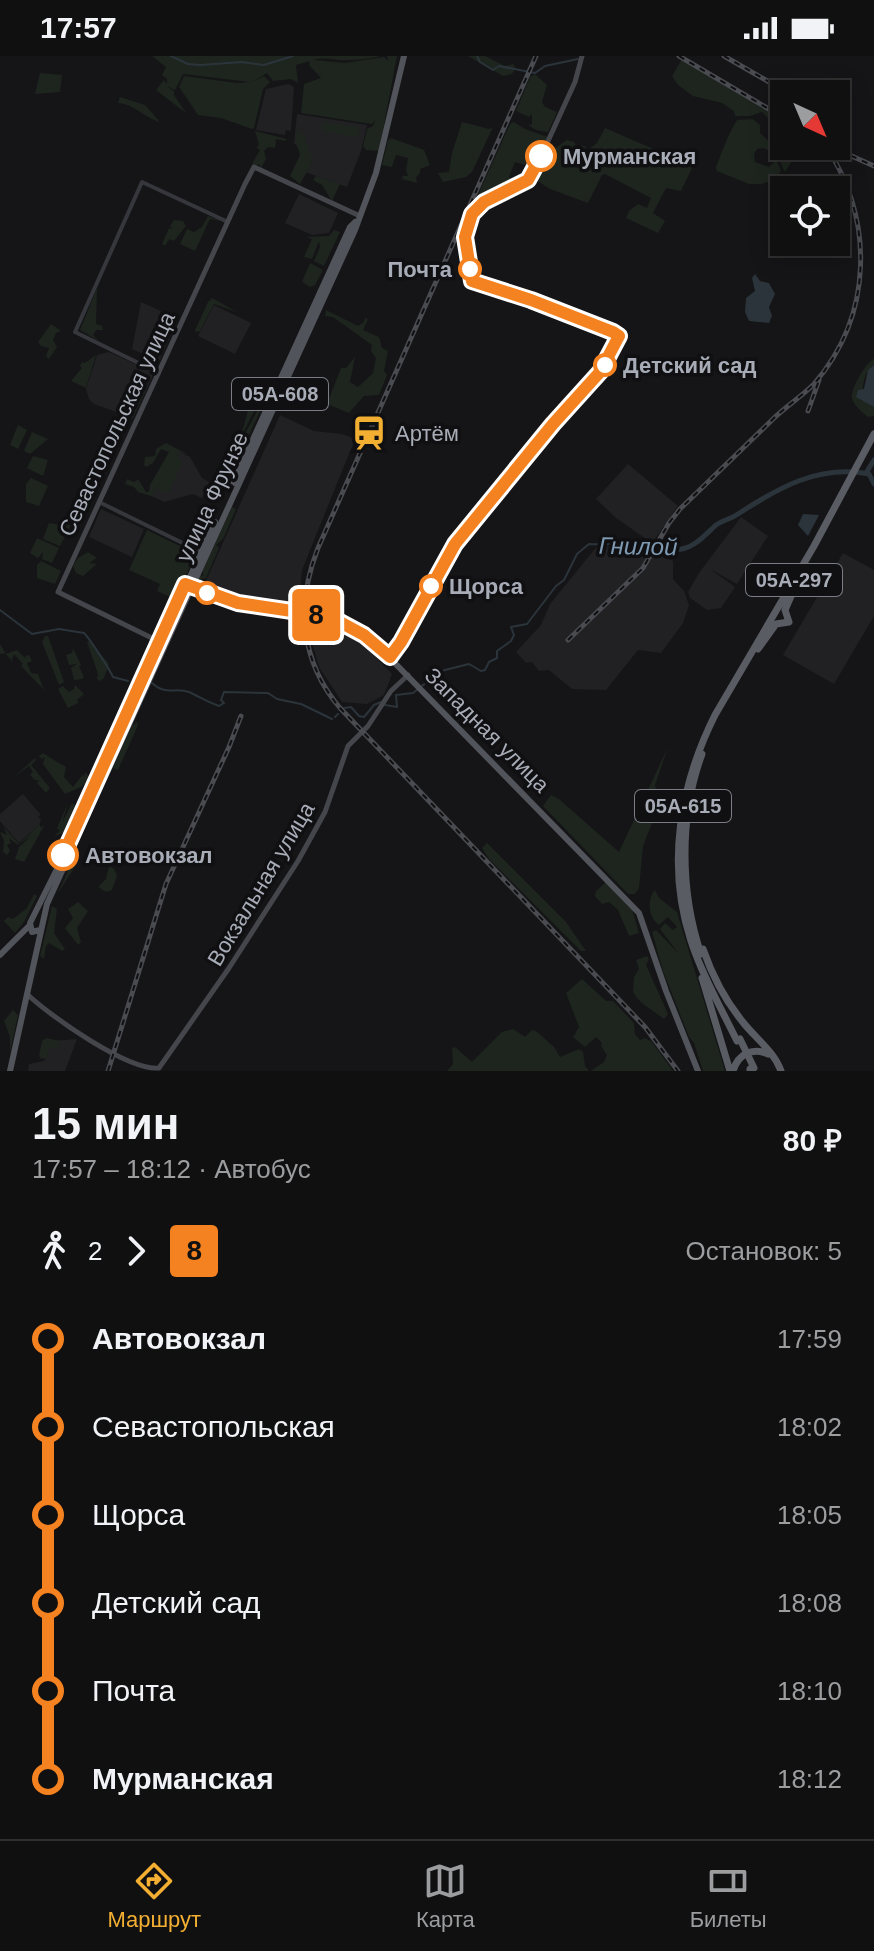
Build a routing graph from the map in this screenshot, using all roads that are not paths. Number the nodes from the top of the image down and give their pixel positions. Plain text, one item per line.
1 (404, 56) edge
2 (582, 57) edge
3 (360, 216) junction
4 (228, 222) junction
5 (159, 373) junction
6 (874, 434) edge
7 (874, 440) edge
8 (860, 464) junction
9 (852, 479) junction
10 (99, 502) junction
11 (203, 553) junction
12 (798, 580) junction
13 (188, 585) junction
14 (162, 643) junction
15 (758, 649) junction
16 (388, 655) junction
17 (408, 675) junction
18 (738, 678) junction
19 (73, 837) junction
20 (691, 913) junction
21 (31, 926) junction
22 (41, 927) junction
23 (38, 941) junction
24 (691, 941) junction
25 (0, 955) edge
26 (26, 993) junction
27 (739, 1040) junction
28 (776, 1060) junction
29 (156, 1069) edge
30 (752, 1070) edge
31 (10, 1071) edge
32 (698, 1071) edge
33 (731, 1071) edge
34 (781, 1071) edge

1 - 3 main road, улица Фрунзе / 05А-608
2 - 16 main road
3 - 4 main road, Севастопольская улица
3 - 11 main road, улица Фрунзе / 05А-608
4 - 5 main road, Севастопольская улица
4 - 5 street
5 - 10 main road, Севастопольская улица
6 - 8 highway, 05А-297
7 - 8 highway, 05А-297
8 - 9 highway, 05А-297
9 - 12 highway, 05А-297
9 - 18 highway, 05А-297
10 - 11 street
10 - 14 main road, Севастопольская улица
11 - 13 main road, улица Фрунзе / 05А-608
12 - 15 highway, 05А-297
12 - 15 highway
13 - 14 main road, улица Фрунзе / 05А-608
13 - 16 main road, Западная улица, bridge
14 - 19 main road, улица Фрунзе / 05А-608
15 - 18 highway, 05А-297
16 - 17 main road, Западная улица
17 - 29 main road, Вокзальная улица
17 - 32 main road, Западная улица
18 - 20 highway, 05А-615
18 - 24 highway, 05А-615
19 - 21 main road, улица Фрунзе / 05А-608
19 - 22 main road, улица Фрунзе / 05А-608
20 - 27 highway, 05А-615
20 - 28 highway
21 - 22 main road, 05А-608
21 - 22 main road
21 - 23 main road
21 - 25 main road, улица Фрунзе / 05А-608
22 - 23 main road, 05А-608
23 - 26 main road, 05А-608
24 - 27 highway, 05А-615
24 - 33 highway
26 - 29 main road
26 - 31 main road, 05А-608
27 - 30 highway, 05А-615, bridge
28 - 33 highway
28 - 34 highway

